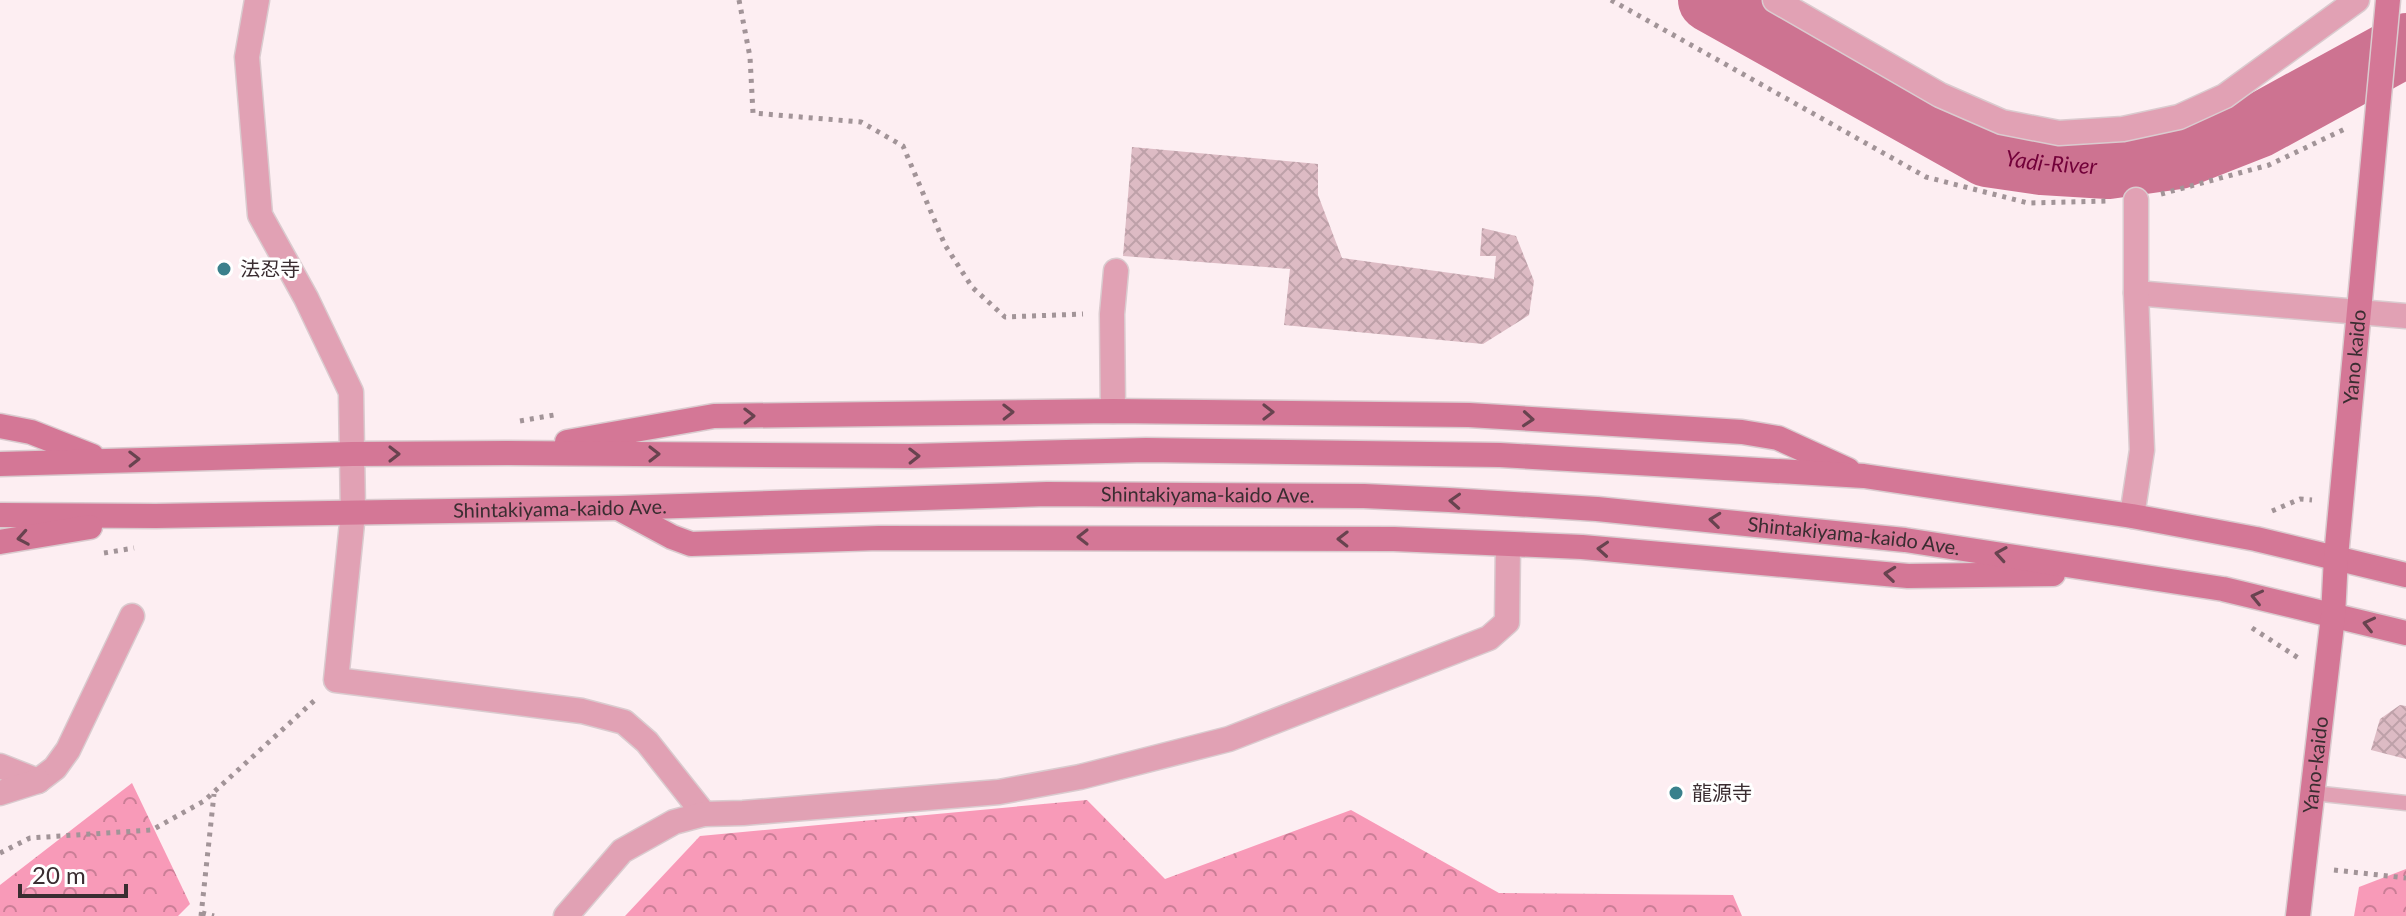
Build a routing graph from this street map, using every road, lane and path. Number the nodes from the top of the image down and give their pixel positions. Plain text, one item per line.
1 (257, 0) edge
2 (739, 0) edge
3 (1611, 0) edge
4 (1775, 0) edge
5 (2357, 0) edge
6 (2387, 5) edge
7 (2378, 107) junction
8 (2136, 200) junction
9 (1116, 271) dead end
10 (2136, 293) junction
11 (2359, 313) junction
12 (1112, 314) junction
13 (2406, 316) edge
14 (1113, 411) junction
15 (558, 414) dead end
16 (518, 421) dead end
17 (0, 426) edge
18 (506, 453) junction
19 (352, 454) junction
20 (101, 460) junction
21 (0, 464) edge
22 (1864, 476) junction
23 (619, 508) junction
24 (353, 513) junction
25 (0, 515) edge
26 (156, 516) junction
27 (2132, 516) junction
28 (0, 542) edge
29 (1508, 546) junction
30 (2336, 557) junction
31 (2108, 573) junction
32 (2406, 575) edge
33 (132, 616) dead end
34 (2333, 616) junction
35 (2252, 628) dead end
36 (2406, 633) edge
37 (2327, 671) junction
38 (336, 680) junction
39 (0, 766) edge
40 (38, 781) junction
41 (0, 793) edge
42 (214, 793) junction
43 (2313, 793) junction
44 (2406, 803) edge
45 (704, 814) junction
46 (0, 853) edge
47 (2334, 870) dead end
48 (2406, 878) edge
49 (201, 915) edge
50 (214, 916) edge
51 (566, 916) edge
52 (2298, 916) edge

1 - 19 street
2 - 12 path
3 - 8 path
4 - 5 street
6 - 7 main road, Yano kaido
7 - 8 path
7 - 11 main road, Yano kaido
8 - 10 street
9 - 12 street
10 - 11 street
10 - 27 street
11 - 13 street
11 - 30 main road, Yano kaido
12 - 14 street
18 -> 14 main road
14 -> 22 main road
15 - 16 path
17 - 20 main road
19 -> 18 main road
18 -> 22 main road
20 -> 19 main road
19 - 24 street
20 - 21 main road
22 - 27 main road
23 - 24 main road, Shintakiyama-kaido Ave.
29 -> 23 main road
31 -> 23 main road, Shintakiyama-kaido Ave.
24 - 26 main road, Shintakiyama-kaido Ave.
24 - 38 street
25 - 26 main road, Shintakiyama-kaido Ave.
26 -> 28 main road
27 - 30 main road
31 -> 29 main road
29 - 45 street
30 - 32 main road
30 - 34 main road, Yano kaido
34 -> 31 main road, Shintakiyama-kaido Ave.
33 - 40 street
36 -> 34 main road, Shintakiyama-kaido Ave.
34 - 37 main road, Yano-kaido
35 - 37 path
37 - 43 main road, Yano-kaido
38 - 42 path
38 - 45 street
39 - 40 street
40 - 41 street
42 - 46 path
42 - 49 path
43 - 44 lane
43 - 52 main road, Yano-kaido
45 - 51 street
47 - 48 path
49 - 50 path

